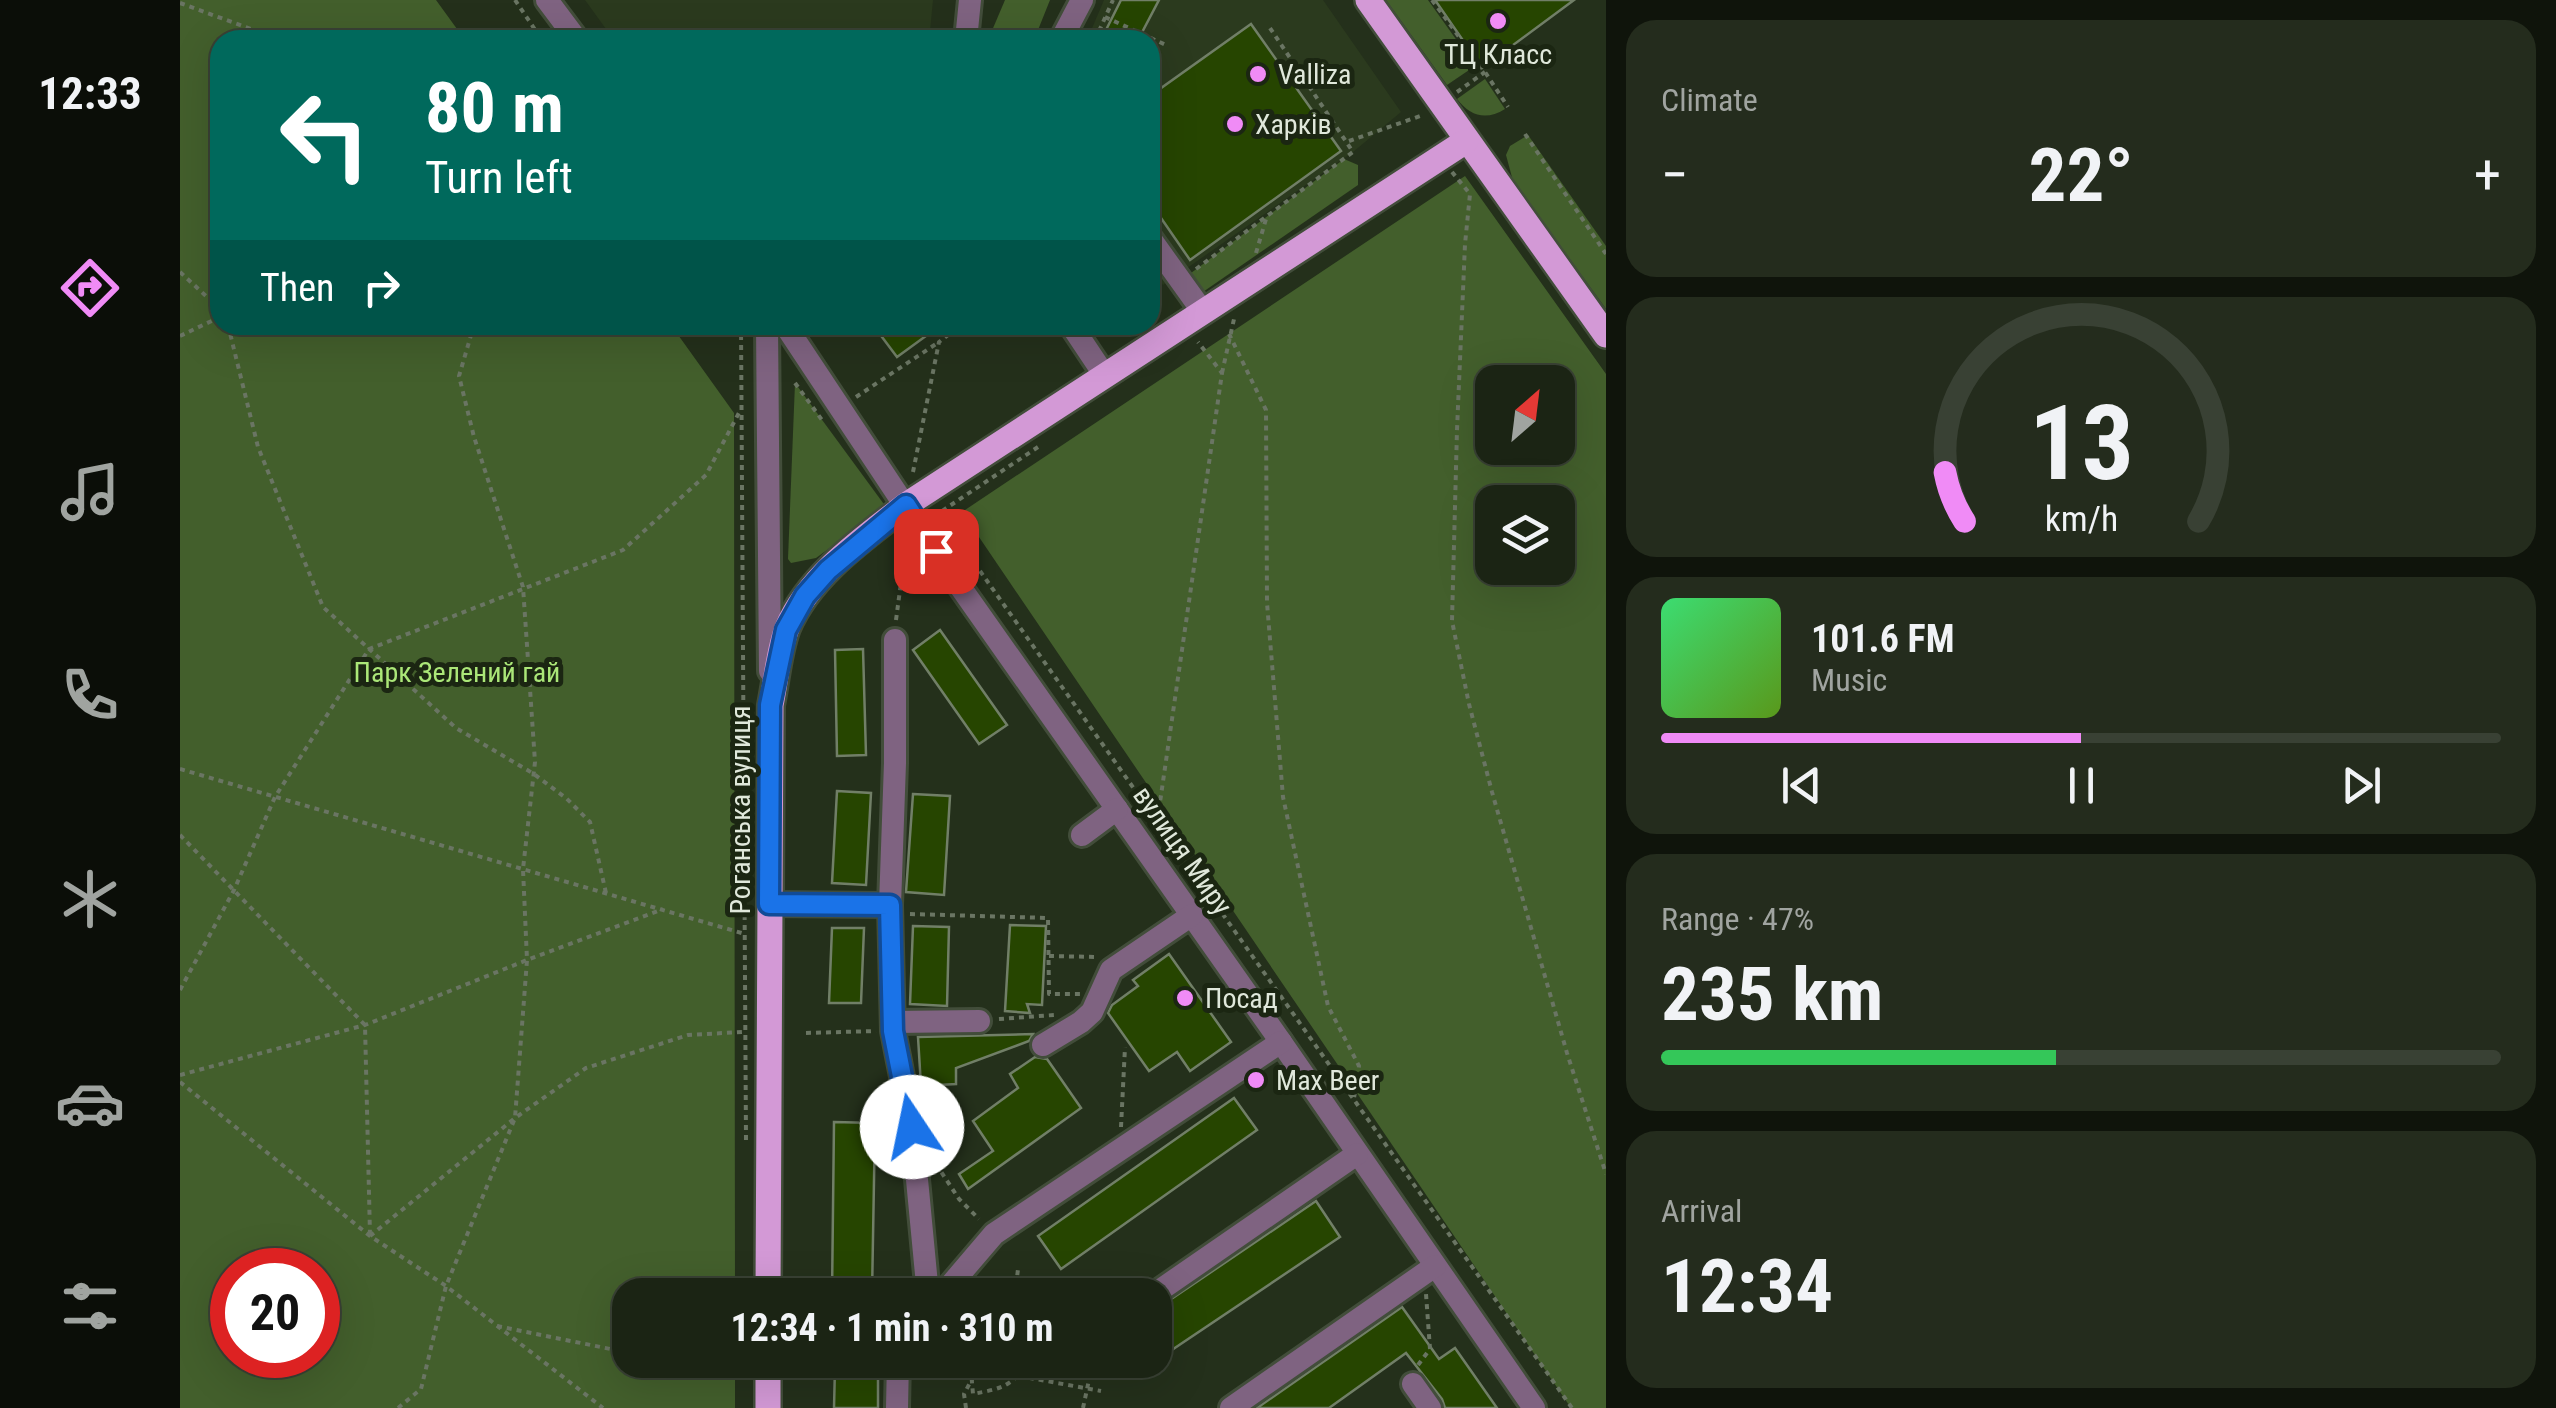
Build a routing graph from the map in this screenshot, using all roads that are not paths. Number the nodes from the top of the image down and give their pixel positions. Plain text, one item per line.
1 (547, 0) edge
2 (970, 0) edge
3 (1082, 0) edge
4 (1368, 0) edge
5 (570, 30) edge
6 (967, 30) edge
7 (1066, 30) edge
8 (1466, 141) junction
9 (1160, 252) edge
10 (1203, 312) junction
11 (767, 335) edge
12 (792, 335) edge
13 (1078, 335) edge
14 (1606, 335) edge
15 (1105, 376) junction
16 (906, 505) junction
17 (894, 640) road end
18 (770, 705) junction
19 (1117, 809) junction
20 (1082, 835) dead end
21 (769, 904) junction
22 (890, 910) junction
23 (1192, 916) junction
24 (979, 1021) road end
25 (893, 1022) junction
26 (1281, 1042) junction
27 (1043, 1044) dead end
28 (1357, 1154) junction
29 (1430, 1273) junction
30 (768, 1278) edge
31 (926, 1278) edge
32 (956, 1278) edge
33 (1172, 1282) edge
34 (768, 1378) edge
35 (898, 1378) edge
36 (1412, 1378) road end
37 (768, 1408) edge
38 (897, 1408) edge
39 (1231, 1408) edge
40 (1430, 1408) edge
41 (1534, 1408) edge

1 - 5 street
2 - 6 street
3 - 7 street
4 - 8 main road
8 - 10 main road
8 - 14 main road
9 - 10 street
10 - 15 main road
11 - 18 street, Роганська вулиця
12 - 16 street, вулиця Миру
13 - 15 street
15 - 16 main road
16 - 18 main road
16 - 19 street, вулиця Миру
17 - 22 street
18 - 21 main road, Роганська вулиця
19 - 20 street
19 - 23 street, вулиця Миру
21 - 22 street
21 - 30 main road, Роганська вулиця
22 - 25 street
23 - 26 street, вулиця Миру
23 - 27 street
24 - 25 street
25 - 31 street
26 - 28 street, вулиця Миру
26 - 32 street
28 - 29 street, вулиця Миру
28 - 33 street
29 - 39 street
29 - 41 street, вулиця Миру
34 - 37 main road
35 - 38 street
36 - 40 street

